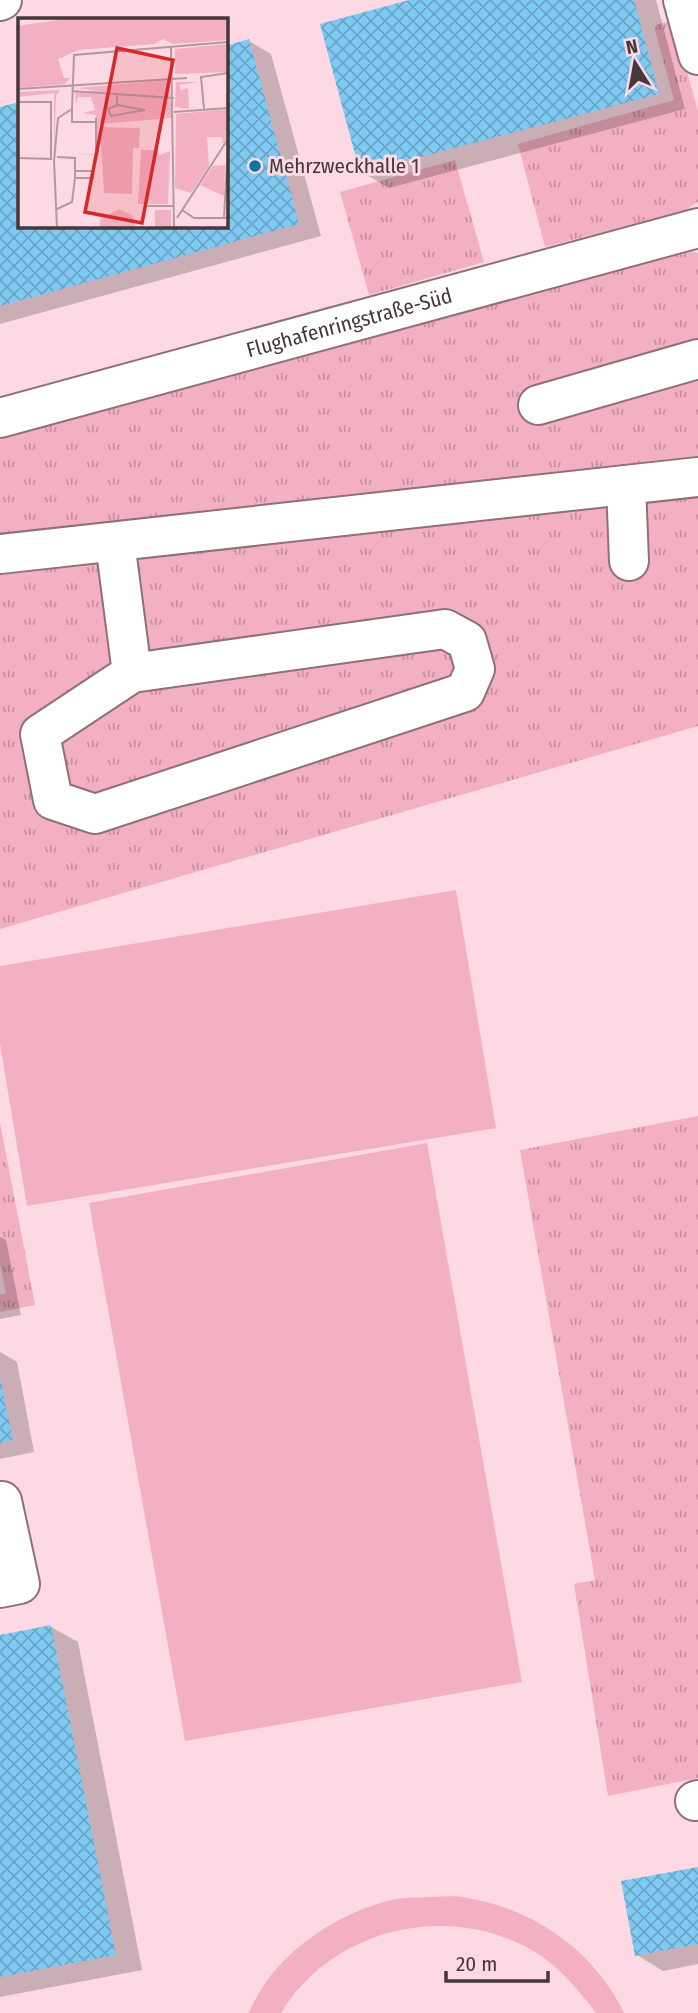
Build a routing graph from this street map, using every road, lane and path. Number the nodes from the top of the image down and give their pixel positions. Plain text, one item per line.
1 (683, 0) edge
2 (698, 55) edge
3 (698, 228) edge
4 (698, 359) edge
5 (538, 405) dead end
6 (0, 418) edge
7 (698, 477) edge
8 (626, 485) junction
9 (116, 542) junction
10 (0, 554) edge
11 (629, 561) dead end
12 (132, 673) junction
13 (0, 1502) edge
14 (0, 1588) edge

1 - 2 lane
3 - 6 lane, Flughafenringstraße-Süd
4 - 5 lane
7 - 8 lane
8 - 9 lane
8 - 11 lane
9 - 10 lane
9 - 12 lane
12 - 12 lane
13 - 14 lane

